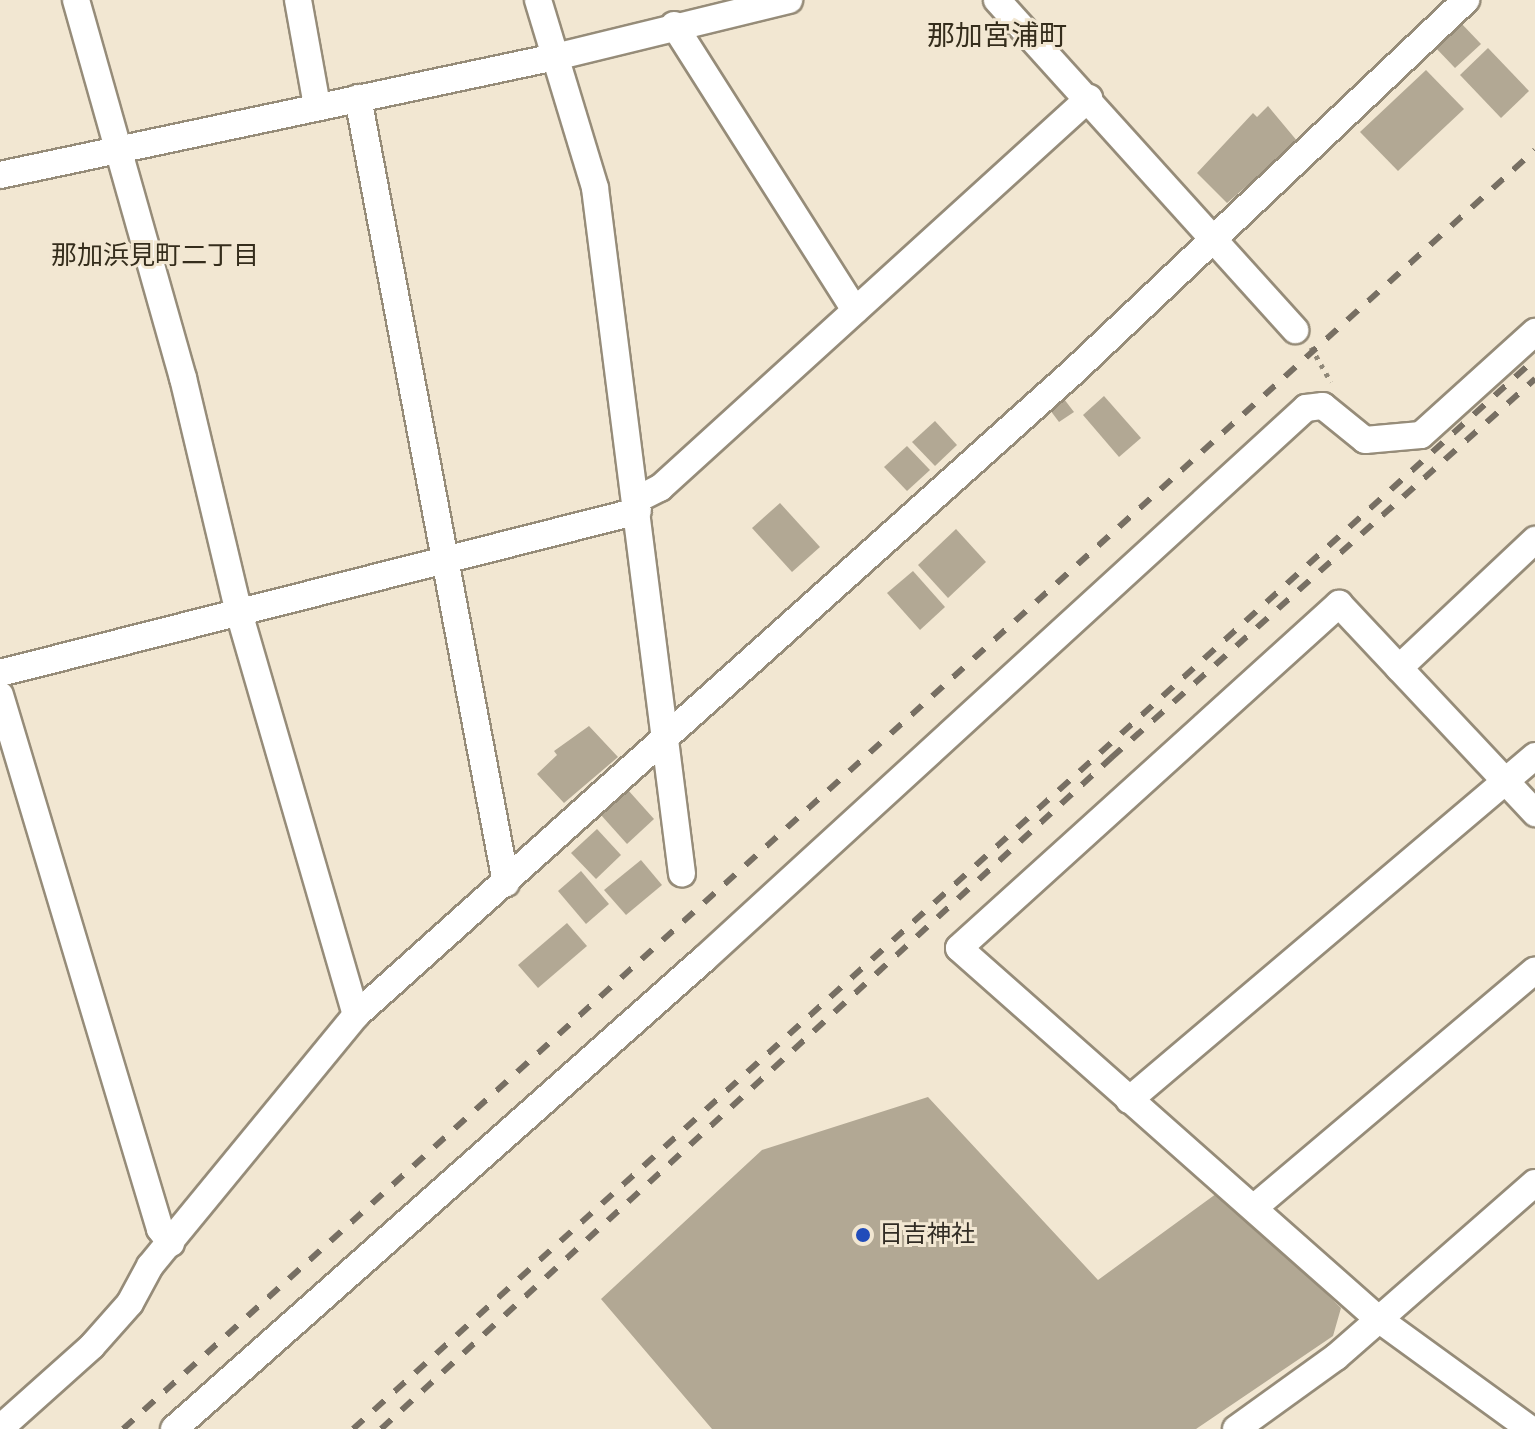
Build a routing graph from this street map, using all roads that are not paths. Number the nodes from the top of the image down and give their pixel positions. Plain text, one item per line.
1 (76, 0) edge
2 (298, 0) edge
3 (538, 0) edge
4 (789, 0) edge
5 (997, 0) edge
6 (1466, 0) edge
7 (674, 25) junction
8 (555, 57) junction
9 (358, 98) junction
10 (1089, 98) junction
11 (317, 106) junction
12 (116, 147) junction
13 (0, 175) edge
14 (1213, 242) junction
15 (855, 310) junction
16 (1295, 330) road end
17 (1535, 332) edge
18 (638, 505) junction
19 (1535, 540) edge
20 (444, 557) junction
21 (238, 609) junction
22 (1399, 668) junction
23 (0, 673) edge
24 (0, 695) edge
25 (663, 739) junction
26 (1535, 756) edge
27 (1506, 783) junction
28 (1535, 813) edge
29 (682, 874) dead end
30 (506, 883) junction
31 (1535, 970) edge
32 (356, 1015) junction
33 (1129, 1100) junction
34 (1535, 1183) edge
35 (1256, 1206) junction
36 (171, 1243) junction
37 (1377, 1318) junction
38 (5, 1422) edge
39 (174, 1429) edge
40 (1236, 1429) edge
41 (1530, 1429) edge

1 - 12 street
2 - 11 street
3 - 8 street
4 - 7 street
5 - 10 street
6 - 14 street
7 - 8 street
7 - 15 street
8 - 9 street
8 - 18 street
9 - 11 street
9 - 20 street
10 - 14 street
10 - 15 street
11 - 12 street
12 - 13 street
12 - 21 street
14 - 16 street
14 - 25 street
15 - 18 street
17 - 39 street
18 - 20 street
18 - 25 street
19 - 22 street
20 - 21 street
20 - 30 street
21 - 23 street
21 - 32 street
22 - 27 street
22 - 33 street
24 - 36 street
25 - 29 street
25 - 30 street
26 - 27 street
27 - 28 street
27 - 33 street
30 - 32 street
31 - 35 street
32 - 36 street
33 - 35 street
34 - 37 street
35 - 37 street
36 - 38 street
37 - 40 street
37 - 41 street

